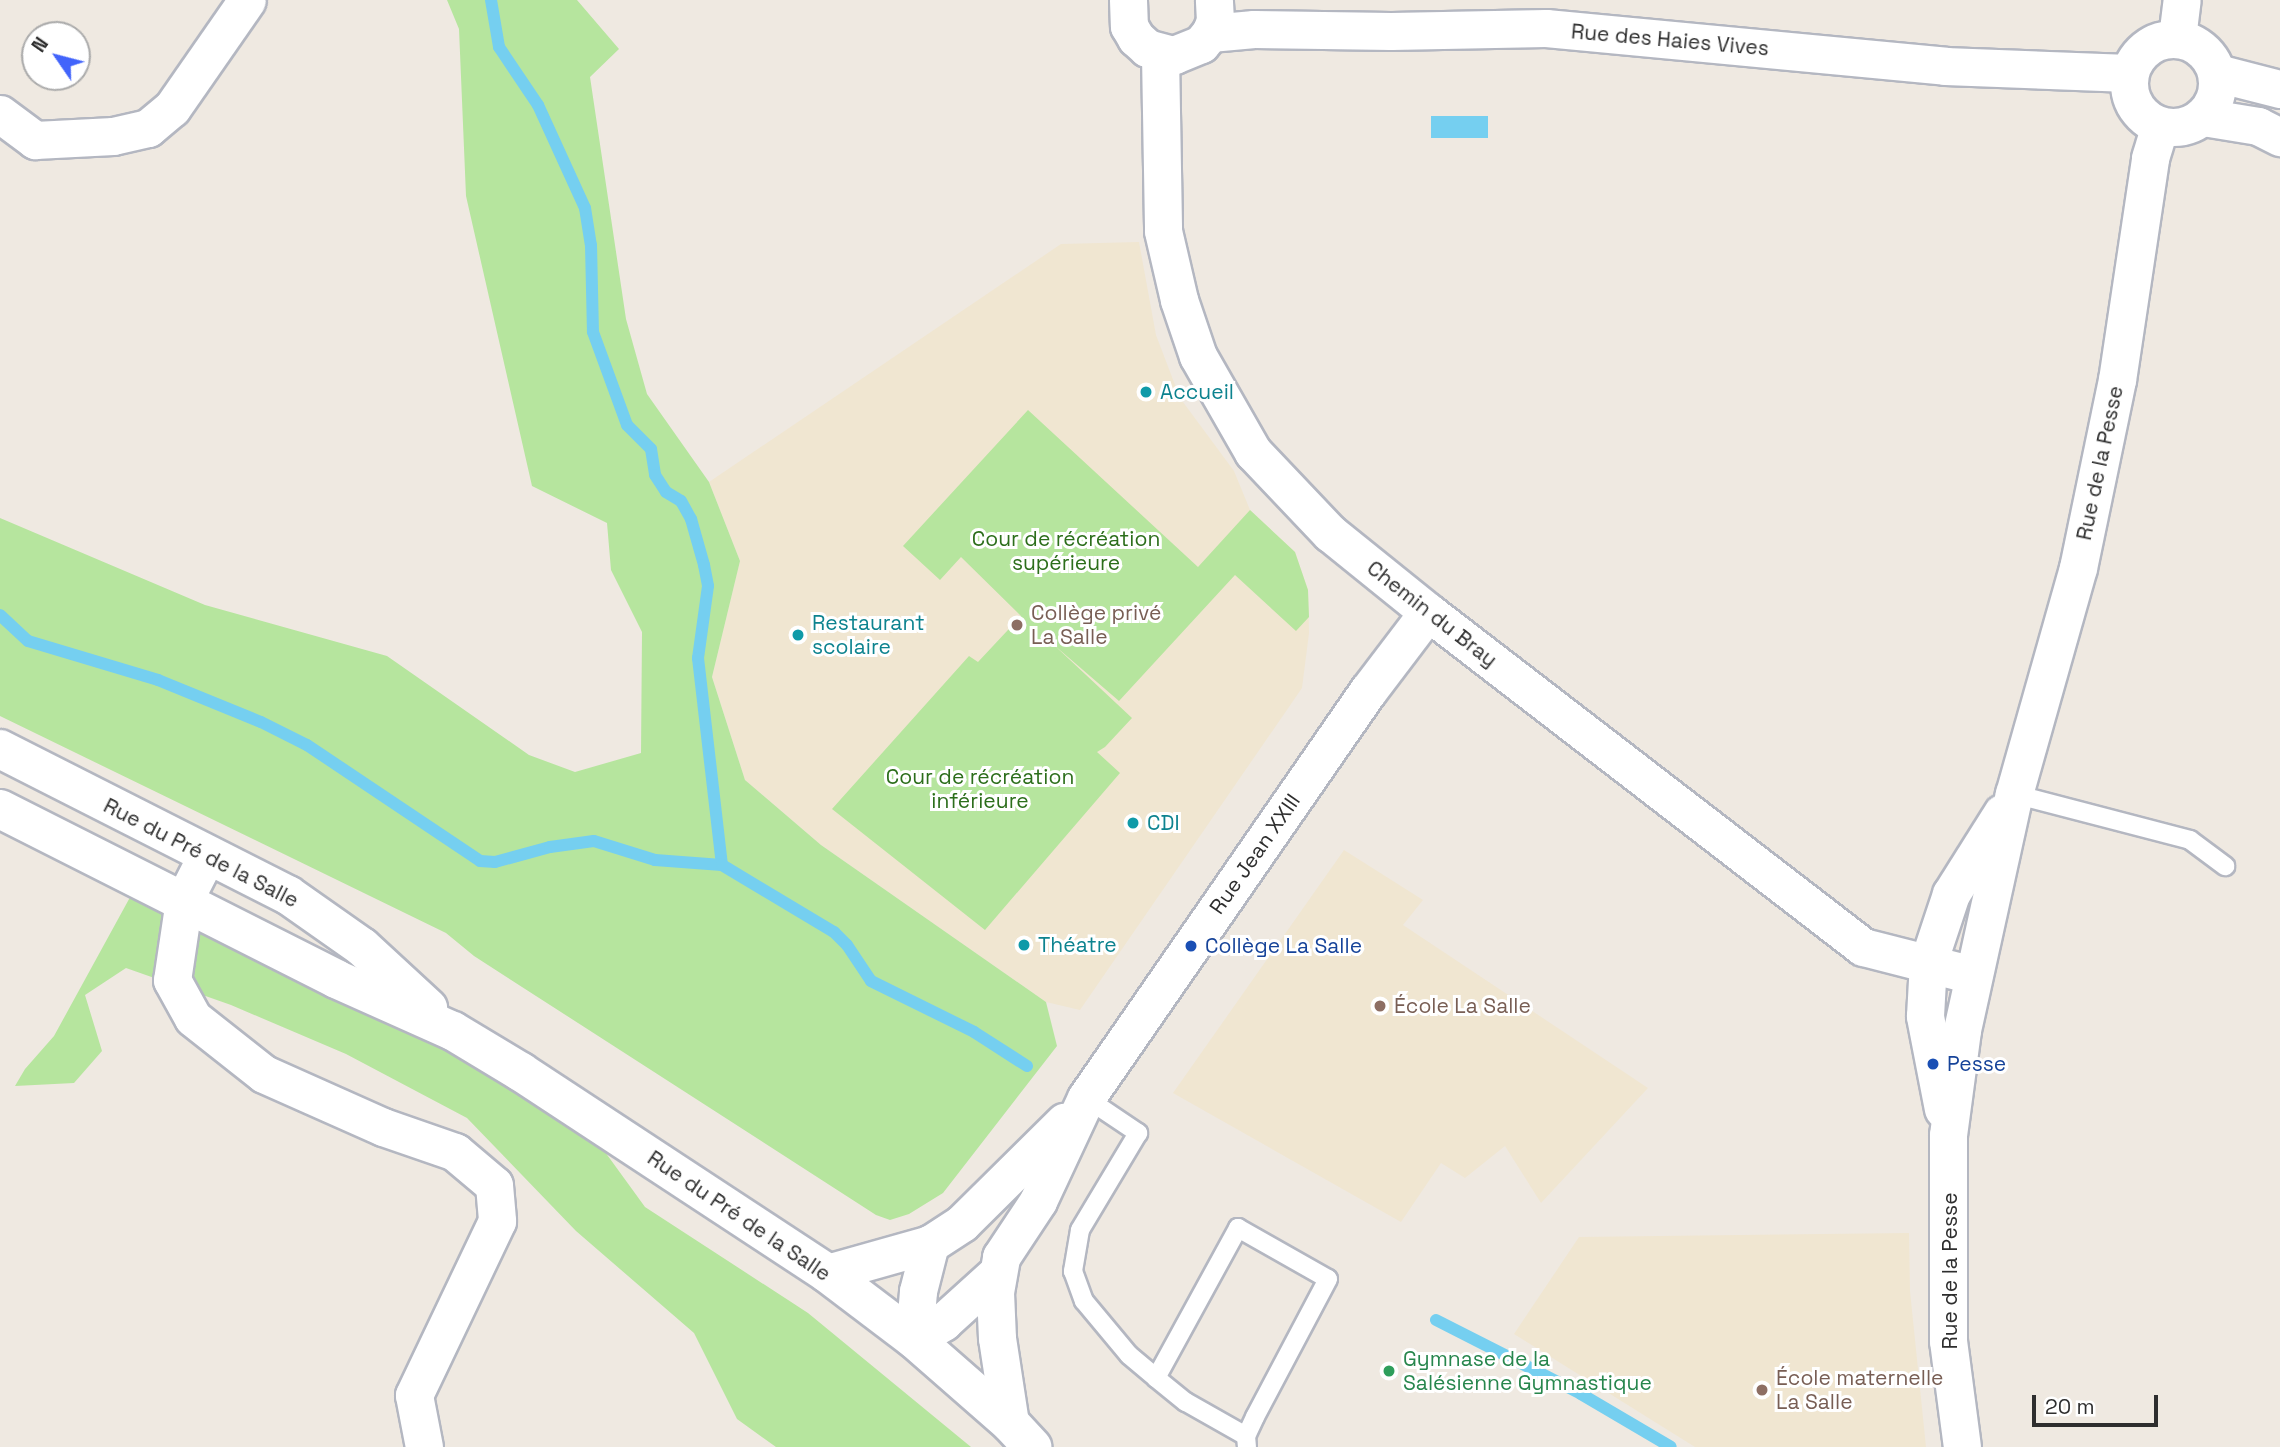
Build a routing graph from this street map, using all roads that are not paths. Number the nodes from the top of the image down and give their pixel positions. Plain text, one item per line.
1 (247, 0) edge
2 (1128, 0) edge
3 (2182, 0) edge
4 (1212, 16) edge
5 (2177, 38) junction
6 (1160, 54) junction
7 (2217, 73) junction
8 (2129, 74) junction
9 (2280, 89) edge
10 (0, 114) edge
11 (2203, 117) junction
12 (2160, 126) junction
13 (2280, 137) edge
14 (1428, 612) junction
15 (0, 749) edge
16 (2014, 794) junction
17 (0, 809) edge
18 (207, 855) junction
19 (2225, 866) dead end
20 (184, 900) junction
21 (1928, 963) junction
22 (1973, 975) junction
23 (453, 1031) junction
24 (1086, 1098) junction
25 (1948, 1135) junction
26 (930, 1244) junction
27 (827, 1273) junction
28 (996, 1274) junction
29 (914, 1339) junction
30 (1156, 1378) junction
31 (1021, 1435) edge
32 (1247, 1442) edge
33 (424, 1447) edge
34 (1055, 1447) edge
35 (1962, 1447) edge

1 - 10 street
2 - 6 street
3 - 5 street
4 - 6 street
4 - 8 street, Rue des Haies Vives
5 - 7 street
5 - 8 street
6 - 14 street, Chemin du Bray
7 - 9 street
7 - 11 street
8 - 12 street
11 - 12 street
11 - 13 street
12 - 16 street, Rue de la Pesse
14 - 21 street, Chemin du Bray
14 - 24 street, Rue Jean XXIII
15 - 18 main road, Rue du Pré de la Salle
16 - 19 lane
16 - 21 street, Rue de la Pesse
16 - 22 street, Rue de la Pesse
17 - 20 main road, Rue du Pré de la Salle
18 - 20 street
18 - 23 main road, Rue du Pré de la Salle
20 - 23 main road, Rue du Pré de la Salle
20 - 33 street
21 - 22 street, Chemin du Bray
21 - 25 street, Rue de la Pesse
22 - 25 street, Rue de la Pesse
23 - 27 main road, Rue du Pré de la Salle
24 - 26 street, Rue Jean XXIII
24 - 28 street, Rue Jean XXIII
24 - 30 lane
25 - 35 street, Rue de la Pesse
26 - 27 street, Rue Jean XXIII
26 - 29 street
27 - 29 main road, Rue du Pré de la Salle
28 - 29 street, Rue Jean XXIII
28 - 31 street, Rue Jean XXIII
29 - 31 main road, Rue du Pré de la Salle
30 - 32 lane
30 - 32 lane
31 - 34 main road, Rue du Pré de la Salle

